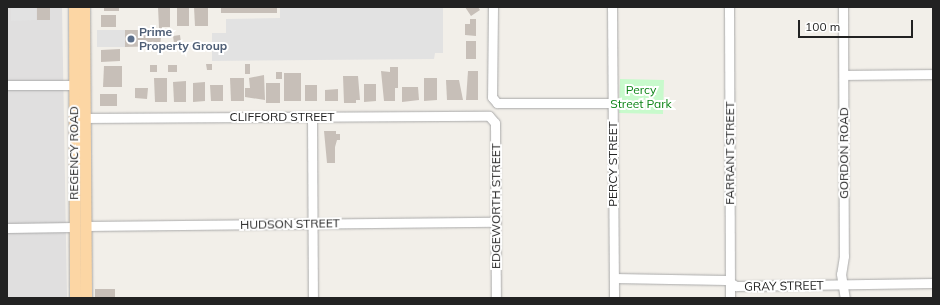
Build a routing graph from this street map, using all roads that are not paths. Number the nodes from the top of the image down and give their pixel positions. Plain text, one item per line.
1 (74, 7) edge
2 (84, 7) edge
3 (493, 7) edge
4 (612, 7) edge
5 (729, 7) edge
6 (843, 7) edge
7 (933, 74) edge
8 (844, 75) junction
9 (80, 85) junction
10 (7, 86) edge
11 (613, 103) junction
12 (489, 116) joint
13 (312, 117) junction
14 (80, 118) junction
15 (496, 222) junction
16 (312, 223) junction
17 (80, 226) junction
18 (7, 228) edge
19 (614, 278) junction
20 (731, 283) junction
21 (933, 283) edge
22 (843, 285) junction
23 (75, 298) edge
24 (86, 298) edge
25 (313, 298) edge
26 (496, 298) edge
27 (614, 298) edge
28 (730, 298) edge
29 (845, 298) edge

1 - 9 main road, REGENCY ROAD
2 - 9 main road, REGENCY ROAD
3 - 11 street
4 - 11 street, PERCY STREET
5 - 20 street, FARRANT STREET
6 - 8 street, GORDON ROAD
7 - 8 street
8 - 22 street, GORDON ROAD
9 - 10 street
9 - 14 main road, REGENCY ROAD
11 - 19 street, PERCY STREET
12 - 13 street, CLIFFORD STREET
12 - 15 street, EDGEWORTH STREET
13 - 14 street, CLIFFORD STREET
13 - 16 street
14 - 17 main road, REGENCY ROAD
15 - 16 street, HUDSON STREET
15 - 26 street, EDGEWORTH STREET
16 - 17 street, HUDSON STREET
16 - 25 street
17 - 18 street, HUDSON STREET
17 - 23 main road, REGENCY ROAD
17 - 24 main road, REGENCY ROAD
19 - 20 street, GRAY STREET
19 - 27 street, PERCY STREET
20 - 22 street, GRAY STREET
20 - 28 street, FARRANT STREET
21 - 22 street, GRAY STREET
22 - 29 street, GORDON ROAD

